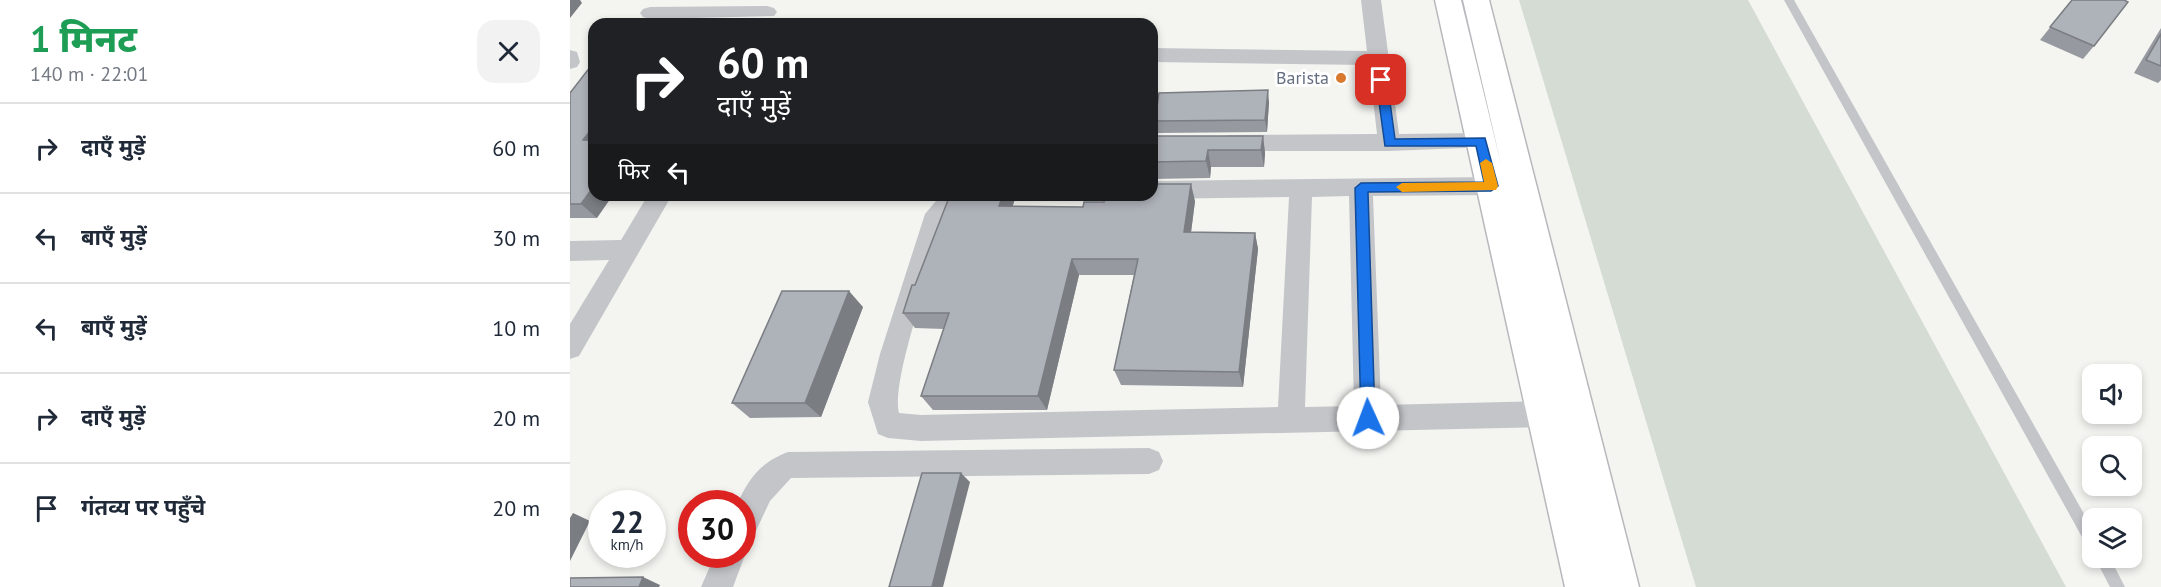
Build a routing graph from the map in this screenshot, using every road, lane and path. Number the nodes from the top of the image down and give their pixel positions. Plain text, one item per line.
1 (1371, 0) edge
2 (1448, 0) edge
3 (1476, 0) edge
4 (1789, 0) edge
5 (650, 12) dead end
6 (767, 12) edge
7 (1158, 55) edge
8 (570, 57) edge
9 (1378, 58) junction
10 (570, 62) edge
11 (1481, 141) junction
12 (1211, 143) edge
13 (1389, 143) junction
14 (1491, 186) junction
15 (1361, 188) junction
16 (1301, 189) junction
17 (1158, 190) edge
18 (656, 201) edge
19 (950, 201) edge
20 (627, 250) junction
21 (570, 251) edge
22 (570, 348) edge
23 (1544, 414) junction
24 (1368, 418) junction
25 (1291, 420) junction
26 (1149, 461) dead end
27 (756, 500) edge
28 (2082, 523) edge
29 (725, 568) edge
30 (2108, 568) edge
31 (717, 587) edge
32 (1585, 587) edge
33 (1619, 587) edge
34 (2118, 587) edge

1 - 9 street
2 - 11 main road
3 - 33 main road
4 - 28 lane
5 - 6 street
7 - 9 street
8 - 10 street
9 - 13 street
11 - 13 street
11 - 14 main road
12 - 13 street
14 - 15 street
14 - 23 main road
15 - 16 street
15 - 24 street
16 - 17 street
16 - 25 street
18 - 20 street
19 - 25 street
20 - 21 street
20 - 22 street
23 - 24 street
23 - 32 main road
24 - 25 street
26 - 27 street
29 - 31 street
30 - 34 lane

